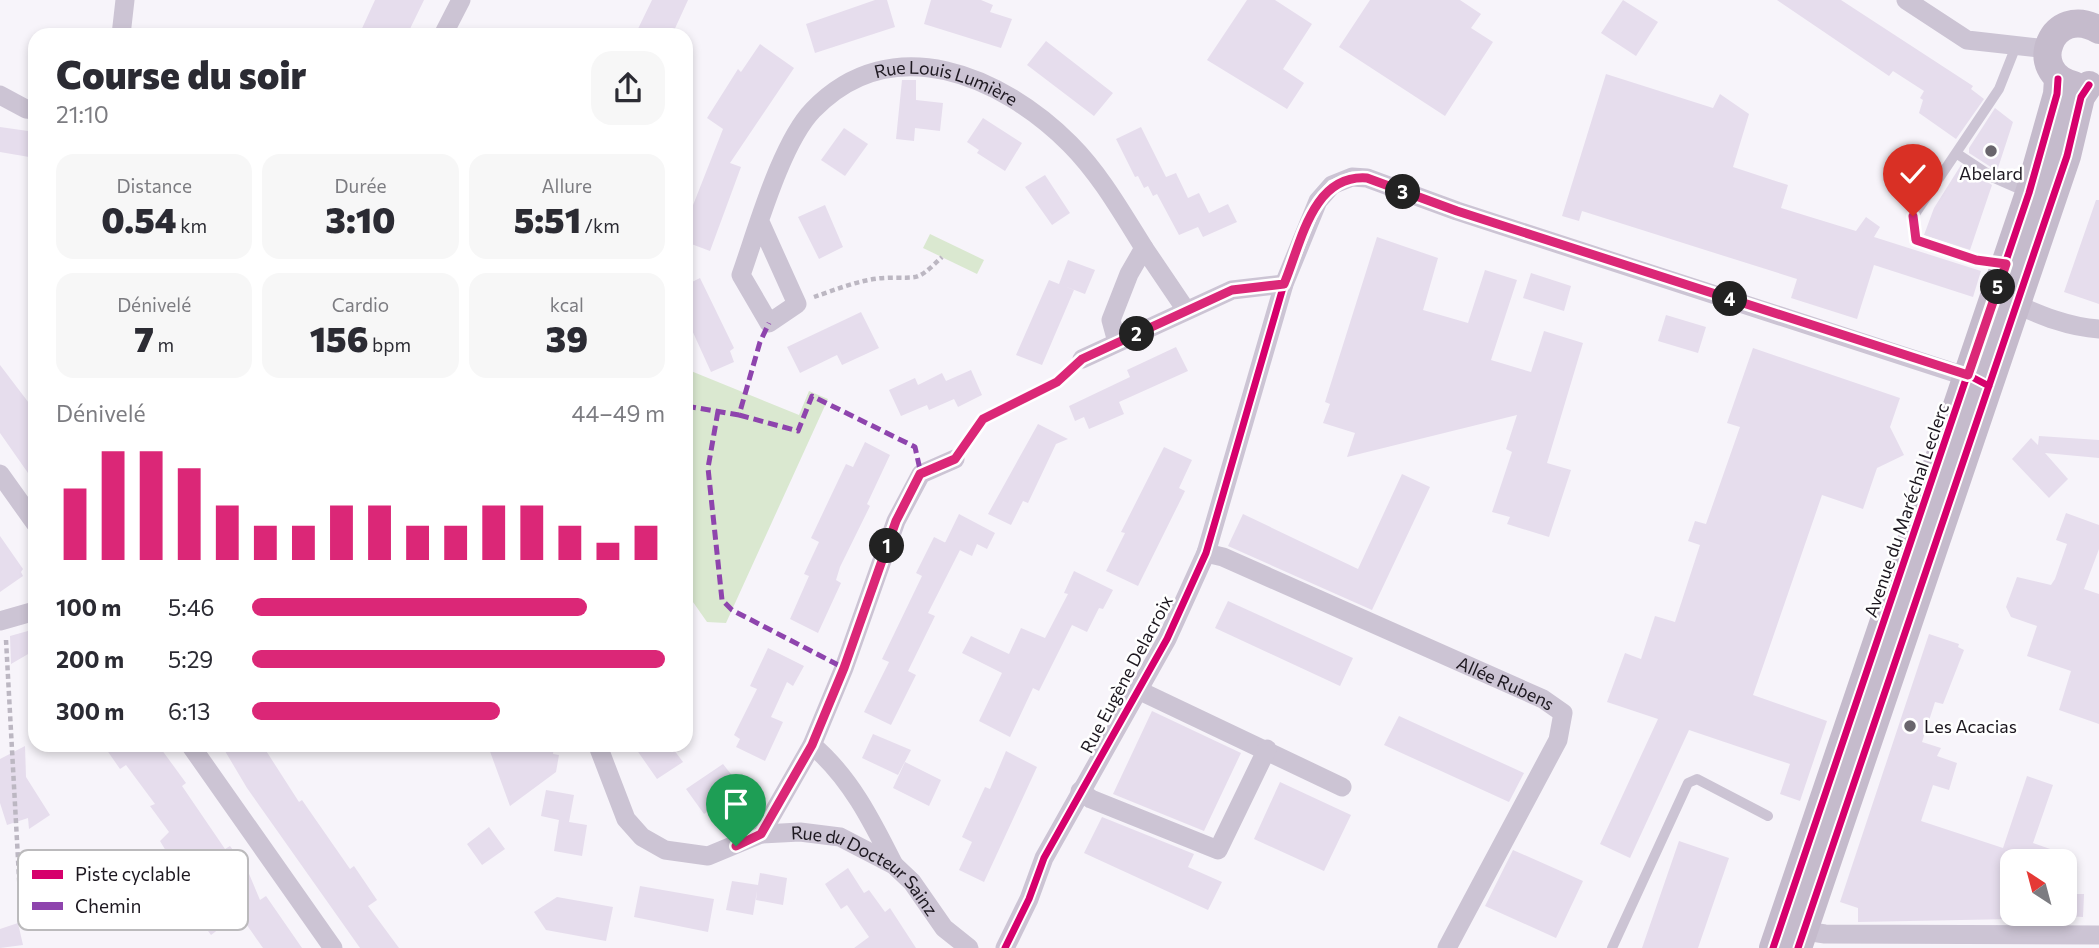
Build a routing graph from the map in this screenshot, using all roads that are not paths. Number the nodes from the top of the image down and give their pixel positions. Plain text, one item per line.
1 (125, 0) edge
2 (461, 0) edge
3 (1906, 0) edge
4 (2091, 17) edge
5 (122, 28) edge
6 (447, 28) edge
7 (2016, 46) junction
8 (2047, 49) junction
9 (2058, 79) junction
10 (2094, 82) edge
11 (0, 95) edge
12 (28, 109) edge
13 (1956, 153) junction
14 (2029, 193) junction
15 (760, 222) junction
16 (1144, 248) junction
17 (2006, 264) junction
18 (1284, 284) junction
19 (2006, 300) junction
20 (1186, 310) junction
21 (2099, 329) edge
22 (1117, 342) junction
23 (1082, 359) road end
24 (1979, 380) junction
25 (955, 459) road end
26 (0, 474) edge
27 (28, 513) edge
28 (1206, 552) junction
29 (28, 614) edge
30 (1, 626) edge
31 (1138, 690) junction
32 (812, 745) junction
33 (1267, 749) junction
34 (195, 752) edge
35 (600, 752) edge
36 (1342, 787) dead end
37 (1080, 791) junction
38 (1768, 817) dead end
39 (761, 834) junction
40 (894, 865) junction
41 (2099, 934) edge
42 (1789, 939) edge
43 (333, 948) edge
44 (969, 948) edge
45 (1005, 948) edge
46 (1447, 948) edge
47 (1612, 948) edge

1 - 5 street
2 - 6 street
3 - 7 street
4 - 8 main road
7 - 8 street
7 - 13 lane
8 - 9 main road
9 - 10 main road
9 - 14 main road, Avenue du Maréchal Leclerc
10 - 19 main road, Avenue du Maréchal Leclerc
11 - 12 street
13 - 14 lane
13 - 17 lane
14 - 17 main road, Avenue du Maréchal Leclerc
15 - 15 street, Rue Louis Lumière
15 - 16 street, Rue Louis Lumière
16 - 20 street, Rue Louis Lumière
16 - 22 street
17 - 19 main road, Avenue du Maréchal Leclerc
18 - 20 street
18 - 24 street, Rue Eugène Delacroix
18 - 28 street, Rue Eugène Delacroix
19 - 21 street
19 - 24 main road, Avenue du Maréchal Leclerc
20 - 22 street
22 - 23 street
24 - 42 main road, Avenue du Maréchal Leclerc
25 - 32 street
26 - 27 street
28 - 31 street, Rue Eugène Delacroix
28 - 46 street, Allée Rubens
29 - 30 street
31 - 33 street, Rue Eugène Delacroix
31 - 37 street, Rue Eugène Delacroix
32 - 39 street
32 - 40 street
33 - 36 street, Rue Eugène Delacroix
33 - 37 street
34 - 43 street
35 - 39 street, Rue du Docteur Sainz
37 - 45 street, Rue Eugène Delacroix
38 - 47 lane
39 - 40 street, Rue du Docteur Sainz
40 - 44 street, Rue du Docteur Sainz
41 - 42 street

